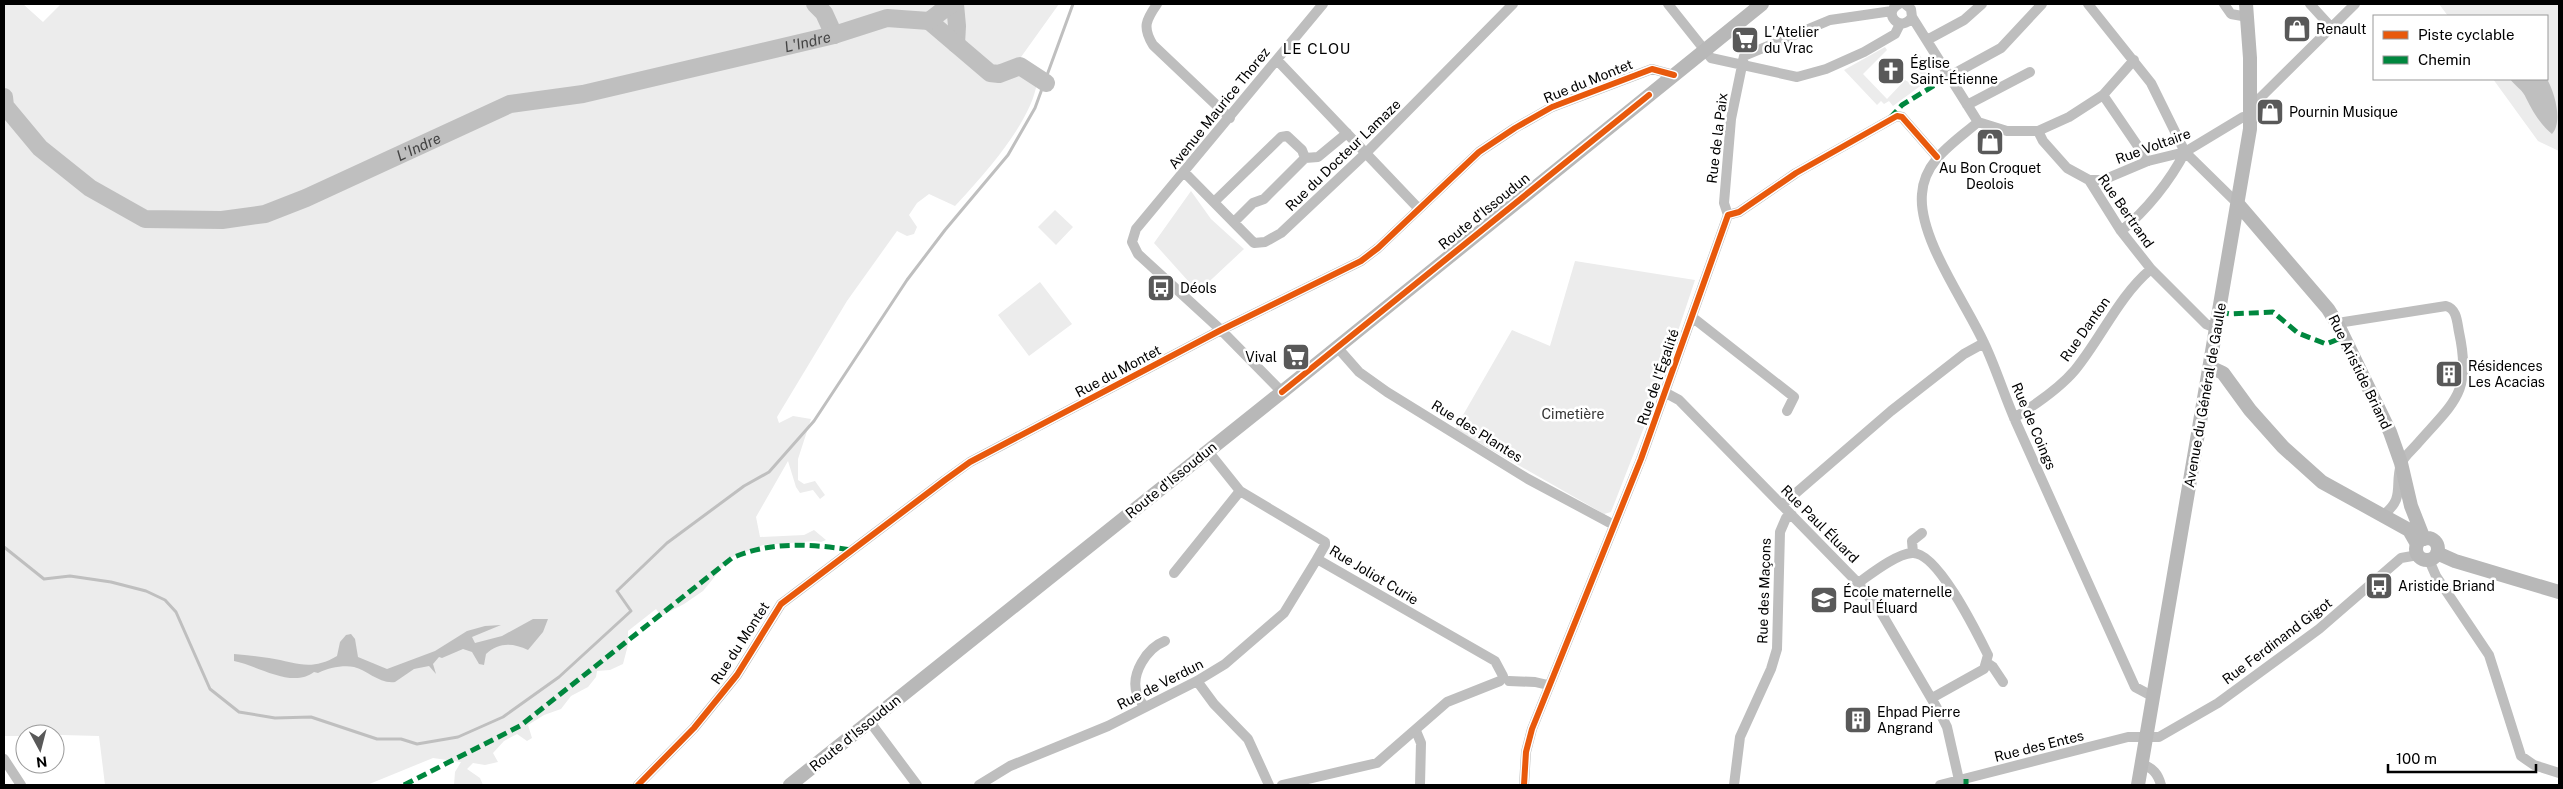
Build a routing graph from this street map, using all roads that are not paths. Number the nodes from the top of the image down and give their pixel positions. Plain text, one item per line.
1 (1157, 4) edge
2 (1323, 4) edge
3 (1513, 4) edge
4 (1668, 4) edge
5 (1762, 4) edge
6 (1982, 4) edge
7 (2042, 4) edge
8 (2088, 4) edge
9 (2224, 4) edge
10 (2310, 4) edge
11 (2355, 4) edge
12 (1899, 5) edge
13 (2247, 10) edge
14 (1912, 17) junction
15 (1900, 24) junction
16 (2331, 27) junction
17 (1927, 40) junction
18 (1703, 50) junction
19 (1276, 60) junction
20 (2134, 60) junction
21 (1741, 65) junction
22 (2030, 72) dead end
23 (1674, 75) junction
24 (1948, 76) junction
25 (2103, 95) junction
26 (2251, 102) junction
27 (1966, 105) junction
28 (1230, 118) junction
29 (2251, 118) junction
30 (1978, 122) junction
31 (2038, 131) junction
32 (1347, 133) junction
33 (2185, 152) junction
34 (1366, 153) junction
35 (1936, 157) junction
36 (1305, 158) junction
37 (2148, 161) junction
38 (1185, 173) junction
39 (2089, 180) junction
40 (1214, 202) junction
41 (2238, 204) junction
42 (1419, 209) junction
43 (1728, 215) junction
44 (1234, 222) junction
45 (2121, 231) junction
46 (2151, 269) junction
47 (1692, 317) junction
48 (2338, 325) junction
49 (2216, 328) junction
50 (1221, 330) junction
51 (1984, 343) junction
52 (1337, 347) junction
53 (2210, 367) junction
54 (1282, 392) junction
55 (1666, 393) junction
56 (1787, 411) dead end
57 (2014, 418) junction
58 (1208, 451) junction
59 (2401, 463) junction
60 (1240, 491) junction
61 (1782, 505) junction
62 (1792, 515) junction
63 (2382, 516) junction
64 (1614, 525) junction
65 (1922, 533) dead end
66 (2425, 550) junction
67 (1913, 552) junction
68 (1317, 559) junction
69 (1174, 573) dead end
70 (1858, 583) junction
71 (2559, 592) edge
72 (1165, 641) dead end
73 (1987, 663) junction
74 (1504, 679) junction
75 (1197, 681) junction
76 (2002, 682) dead end
77 (1548, 686) junction
78 (2152, 696) junction
79 (1932, 698) junction
80 (1145, 707) junction
81 (870, 722) junction
82 (1416, 731) junction
83 (2145, 738) junction
84 (4, 759) edge
85 (2142, 764) junction
86 (2559, 773) edge
87 (1960, 780) junction
88 (22, 785) edge
89 (638, 785) edge
90 (790, 785) edge
91 (917, 785) edge
92 (979, 785) edge
93 (1269, 785) edge
94 (1282, 785) edge
95 (1420, 785) edge
96 (1524, 785) edge
97 (1734, 785) edge
98 (1940, 785) edge
99 (2138, 785) edge
100 (2161, 785) edge

1 - 28 street
2 - 19 street, Avenue Maurice Thorez
3 - 34 street, Rue du Docteur Lamaze
4 - 18 street
5 - 18 main road, Route d'Issoudun
6 - 17 street
7 - 24 street
8 - 20 street
9 - 13 street
10 - 16 street
11 - 16 street
12 - 14 street
12 - 15 street
12 - 21 street
13 - 26 main road, Avenue du Général de Gaulle
14 - 15 street
14 - 17 street
15 - 21 street
16 - 26 street
17 - 24 street
18 - 21 street
18 - 23 main road, Route d'Issoudun
19 - 28 street, Avenue Maurice Thorez
19 - 32 street
20 - 25 street
20 - 33 street
21 - 43 street, Rue de la Paix
22 - 27 street
23 - 42 street, Rue du Montet
23 - 52 main road, Route d'Issoudun
24 - 27 street
25 - 31 street
25 - 37 street
26 - 29 main road, Avenue du Général de Gaulle
27 - 30 street
28 - 38 street, Avenue Maurice Thorez
29 - 33 street, Rue Voltaire
29 - 41 main road, Avenue du Général de Gaulle
30 - 31 street
30 - 35 street
31 - 39 street, Rue Bertrand
32 - 34 street
32 - 36 street
33 - 37 street, Rue Voltaire
33 - 41 street
33 - 45 street
34 - 42 street
34 - 44 street, Rue du Docteur Lamaze
35 - 43 street
35 - 51 street, Rue de Coings
36 - 40 street
36 - 44 street
37 - 39 street, Rue Voltaire
38 - 40 street, Rue du Docteur Lamaze
38 - 50 street, Avenue Maurice Thorez
39 - 45 street, Rue Bertrand
40 - 44 street, Rue du Docteur Lamaze
41 - 48 main road, Rue Aristide Briand
41 - 49 main road, Avenue du Général de Gaulle
42 - 50 street, Rue du Montet
43 - 47 street, Rue de l'Égalité
45 - 46 street, Rue Bertrand
46 - 49 street, Rue Bertrand
46 - 57 street, Rue Danton
47 - 55 street, Rue de l'Égalité
47 - 56 street
48 - 59 main road, Rue Aristide Briand
48 - 59 street
49 - 53 main road, Avenue du Général de Gaulle
50 - 54 street
50 - 89 street, Rue du Montet
51 - 57 street, Rue de Coings
51 - 61 street
52 - 54 main road, Route d'Issoudun
52 - 64 street, Rue des Plantes
53 - 63 main road
53 - 78 main road, Avenue du Général de Gaulle
54 - 58 main road, Route d'Issoudun
55 - 61 street, Rue Paul Éluard
55 - 64 street, Rue de l'Égalité
57 - 78 street, Rue de Coings
58 - 60 street, Rue Joliot Curie
58 - 81 main road, Route d'Issoudun
59 - 63 street
59 - 66 main road, Rue Aristide Briand
60 - 68 street, Rue Joliot Curie
60 - 69 street
61 - 62 street, Rue Paul Éluard
62 - 70 street, Rue Paul Éluard
62 - 97 street, Rue des Maçons
63 - 66 main road
64 - 77 street, Rue de l'Égalité
65 - 67 street
66 - 71 main road
66 - 83 street, Rue Ferdinand Gigot
66 - 86 street
67 - 70 street
67 - 73 street
68 - 74 street, Rue Joliot Curie
68 - 75 street, Rue de Verdun
70 - 79 street, Rue Paul Éluard
72 - 80 street
73 - 76 street
73 - 79 street
74 - 77 street
74 - 82 street
75 - 80 street, Rue de Verdun
75 - 93 street
77 - 96 street, Rue de l'Égalité
78 - 83 main road, Avenue du Général de Gaulle
79 - 87 street, Rue Paul Éluard
80 - 92 street, Rue de Verdun
81 - 90 main road, Route d'Issoudun
81 - 91 street
82 - 94 street
82 - 95 street
83 - 85 main road, Avenue du Général de Gaulle
83 - 87 street, Rue des Entes
84 - 88 street
85 - 99 main road, Avenue du Général de Gaulle
85 - 100 street
87 - 98 street, Rue des Entes

